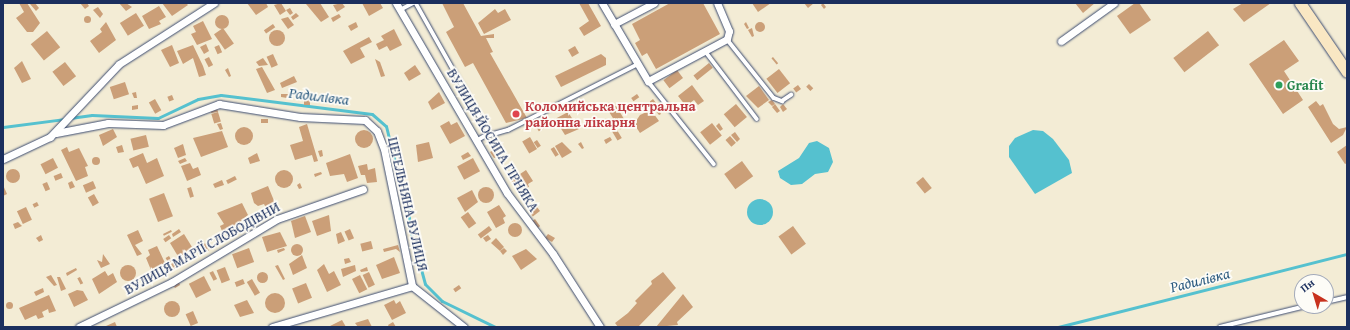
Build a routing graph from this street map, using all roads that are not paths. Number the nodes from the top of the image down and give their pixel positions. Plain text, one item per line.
1 (214, 3) edge
2 (396, 3) edge
3 (415, 3) edge
4 (602, 3) edge
5 (654, 3) edge
6 (717, 3) edge
7 (1114, 3) edge
8 (1300, 3) edge
9 (400, 10) junction
10 (614, 24) junction
11 (727, 39) junction
12 (1061, 41) dead end
13 (706, 52) junction
14 (638, 64) junction
15 (1347, 72) edge
16 (648, 81) junction
17 (791, 95) dead end
18 (757, 119) dead end
19 (56, 133) junction
20 (488, 134) junction
21 (476, 141) junction
22 (3, 159) edge
23 (714, 164) dead end
24 (363, 189) dead end
25 (412, 286) junction
26 (1347, 296) edge
27 (1334, 300) edge
28 (1294, 309) edge
29 (79, 327) edge
30 (272, 327) edge
31 (464, 327) edge
32 (600, 327) edge
33 (1220, 327) edge

1 - 19 street
2 - 9 street, ВУЛИЦЯ ЙОСИПА ГІРНЯКА
3 - 9 lane
3 - 20 lane
4 - 10 street
5 - 10 street
6 - 11 street
7 - 12 street
8 - 15 street
9 - 21 street, ВУЛИЦЯ ЙОСИПА ГІРНЯКА
10 - 14 street
11 - 13 street
11 - 17 lane
13 - 16 street
13 - 18 lane
14 - 16 street
14 - 20 lane
16 - 23 lane
19 - 22 street
19 - 25 street, ЦЕГЕЛЬНЯНА ВУЛИЦЯ
20 - 21 lane
21 - 32 street, ВУЛИЦЯ ЙОСИПА ГІРНЯКА
24 - 29 street, ВУЛИЦЯ МАРІЇ СЛОБОДІВНИ
25 - 30 street
25 - 31 street, ЦЕГЕЛЬНЯНА ВУЛИЦЯ
26 - 27 lane
28 - 33 lane

